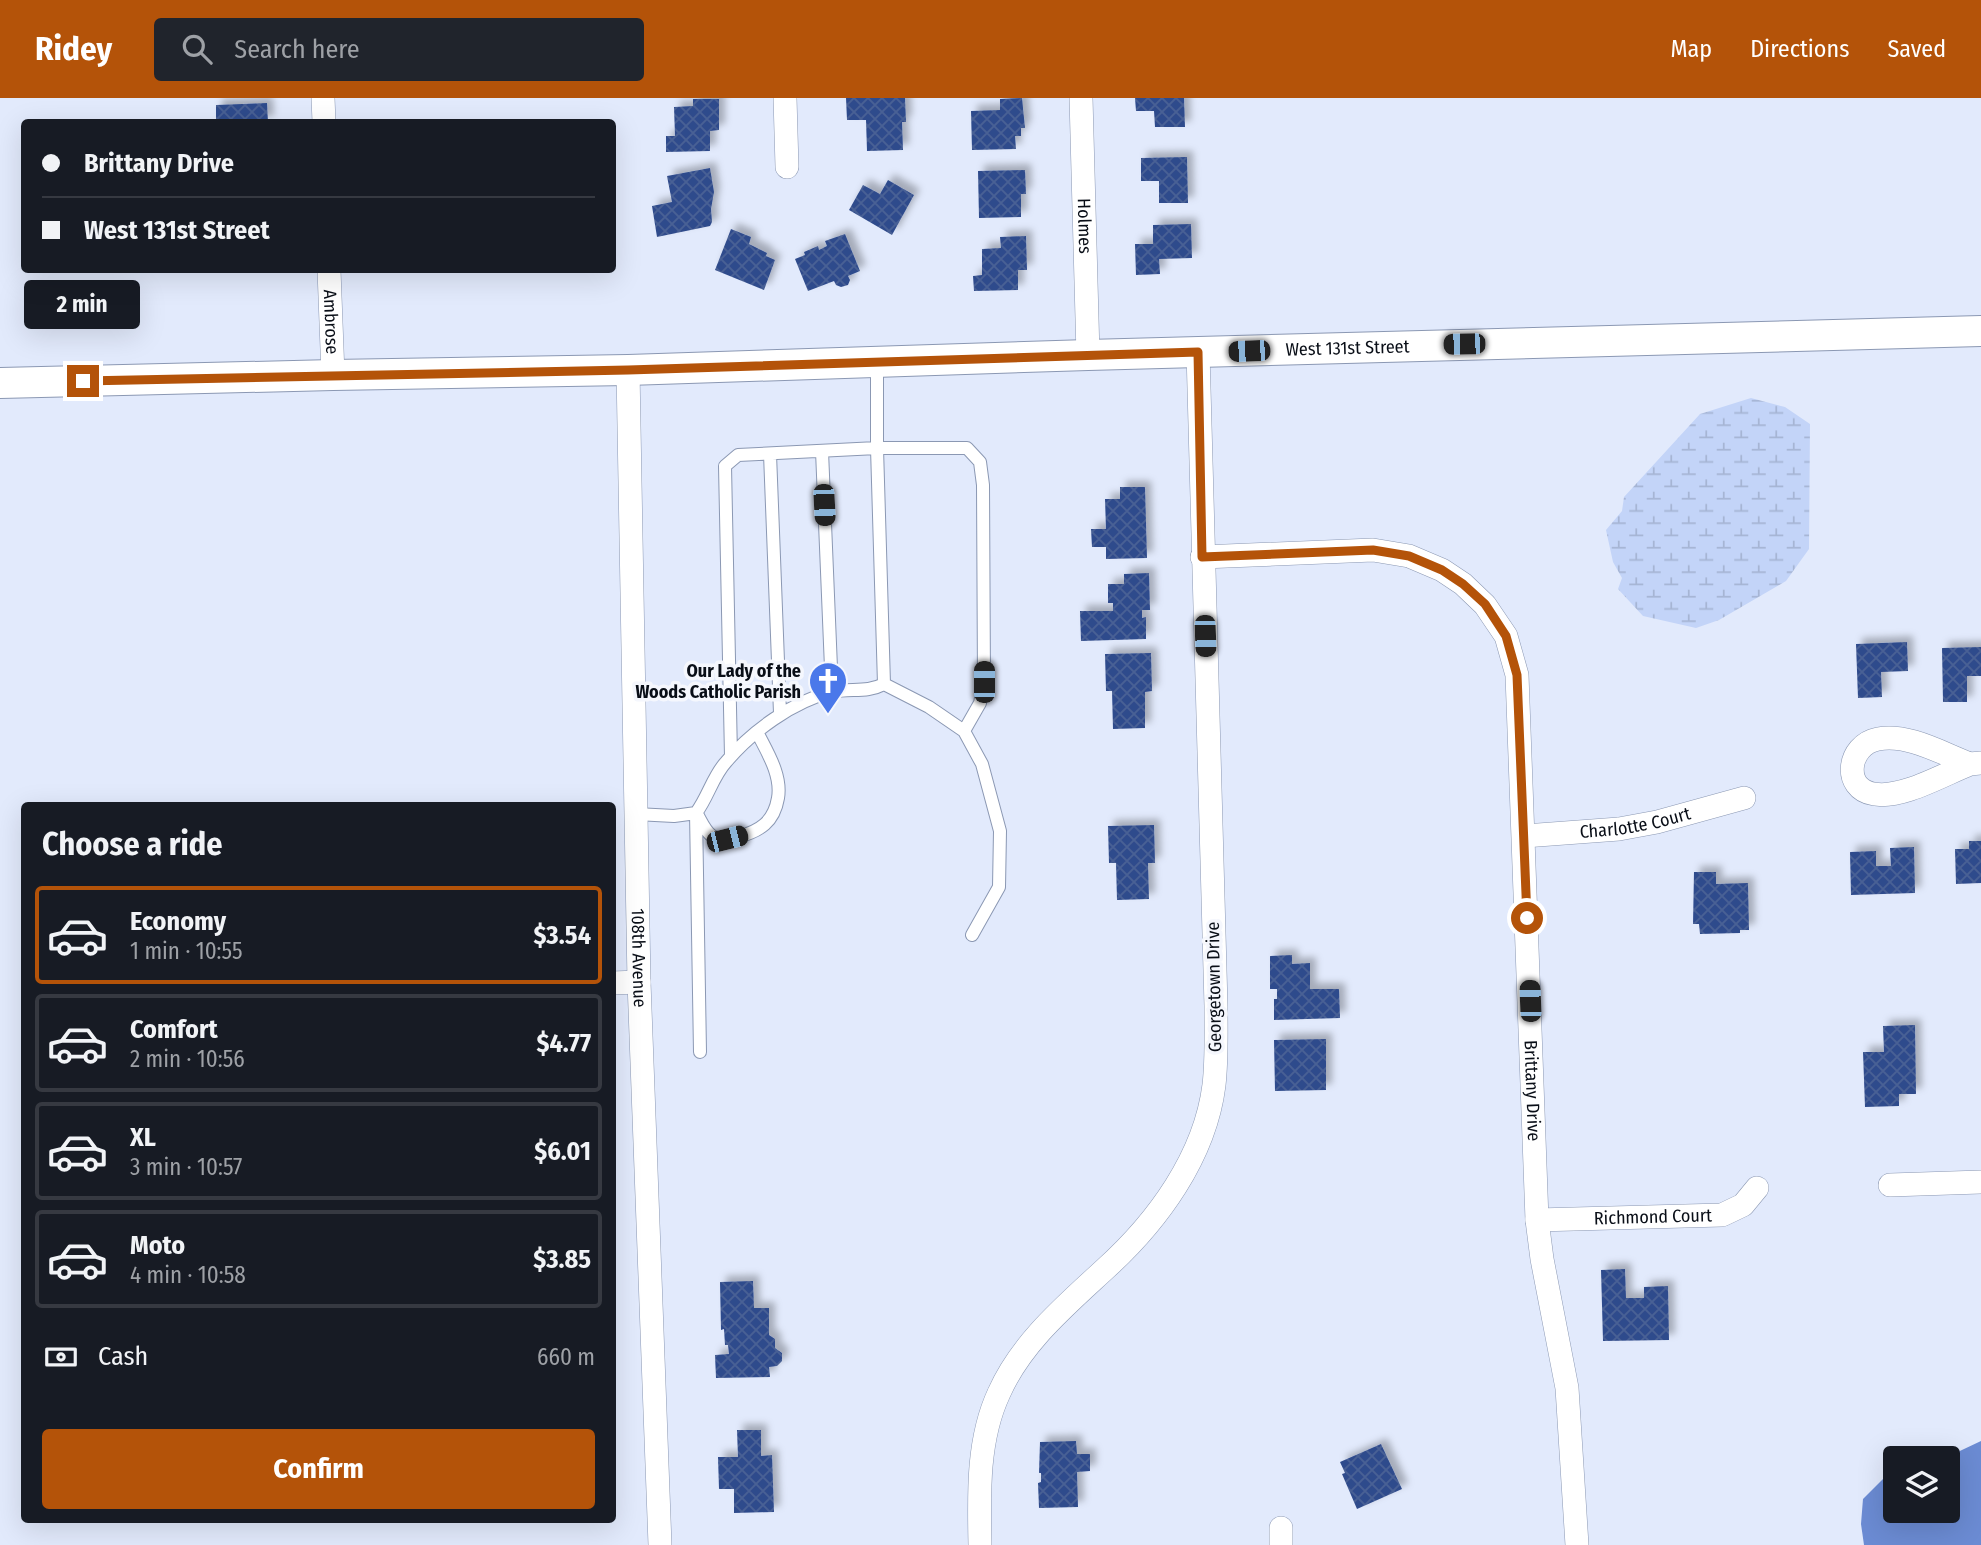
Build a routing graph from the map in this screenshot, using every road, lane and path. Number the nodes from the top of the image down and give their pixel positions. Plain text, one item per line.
1 (323, 98) edge
2 (785, 98) edge
3 (1081, 98) edge
4 (324, 119) edge
5 (787, 167) dead end
6 (329, 273) edge
7 (1981, 331) edge
8 (1198, 352) junction
9 (1088, 355) junction
10 (877, 362) junction
11 (628, 370) junction
12 (332, 374) junction
13 (0, 383) edge
14 (877, 448) junction
15 (822, 451) junction
16 (770, 454) junction
17 (1202, 557) junction
18 (884, 684) junction
19 (832, 692) junction
20 (779, 713) junction
21 (758, 732) junction
22 (964, 732) junction
23 (731, 756) junction
24 (1744, 798) dead end
25 (696, 813) junction
26 (636, 814) junction
27 (1524, 836) junction
28 (972, 935) dead end
29 (639, 982) junction
30 (616, 983) edge
31 (700, 1052) dead end
32 (1981, 1182) edge
33 (1890, 1185) dead end
34 (1757, 1188) dead end
35 (1538, 1220) junction
36 (648, 1545) edge
37 (660, 1545) edge
38 (980, 1545) edge
39 (1577, 1545) edge

1 - 4 street
2 - 5 street
3 - 9 street, Holmes
6 - 12 street, Ambrose
7 - 8 street, West 131st Street
8 - 9 street, West 131st Street
8 - 17 street, Georgetown Drive
9 - 10 street, West 131st Street
10 - 11 street, West 131st Street
10 - 14 lane
11 - 12 street, West 131st Street
11 - 26 street, 108th Avenue
12 - 13 street, West 131st Street
14 - 15 lane
14 - 18 lane
14 - 22 lane
15 - 16 lane
15 - 19 lane
16 - 20 lane
16 - 23 lane
17 - 27 street, Brittany Drive
17 - 38 street, Georgetown Drive
18 - 19 lane
18 - 22 lane
19 - 20 lane
20 - 21 lane
21 - 23 lane
21 - 25 lane
22 - 28 lane
23 - 25 lane
24 - 27 street, Charlotte Court
25 - 26 lane
25 - 31 lane
26 - 29 street, 108th Avenue
27 - 35 street, Brittany Drive
29 - 30 street
29 - 37 street, 108th Avenue
32 - 33 street
34 - 35 street, Richmond Court
35 - 39 street, Brittany Drive
36 - 37 street

